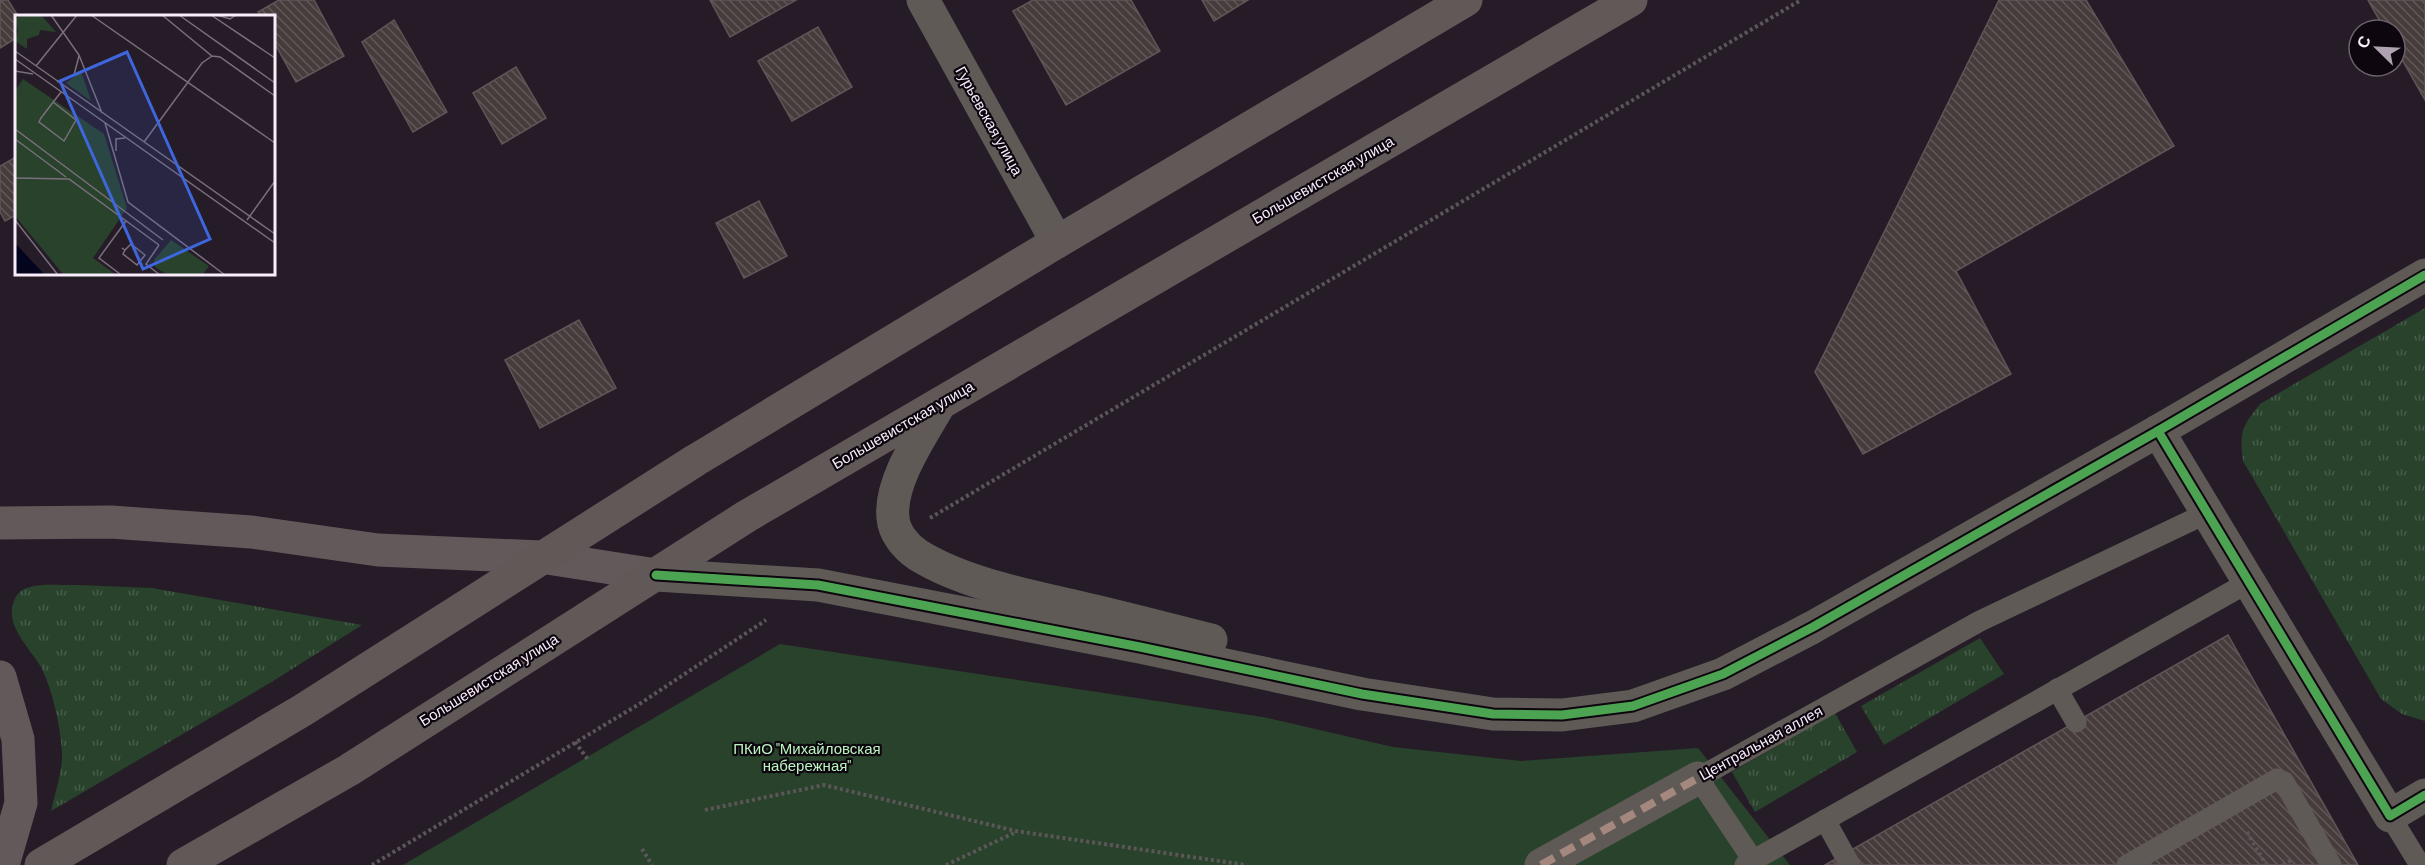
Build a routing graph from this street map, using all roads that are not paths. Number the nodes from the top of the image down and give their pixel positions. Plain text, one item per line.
1 (923, 0) edge
2 (1466, 0) edge
3 (1631, 0) edge
4 (1057, 242) junction
5 (2425, 275) edge
6 (939, 405) junction
7 (2158, 431) junction
8 (2207, 513) junction
9 (0, 523) edge
10 (36, 523) junction
11 (0, 542) edge
12 (541, 557) junction
13 (656, 575) junction
14 (2249, 582) junction
15 (0, 677) edge
16 (2057, 689) junction
17 (1362, 694) junction
18 (2076, 722) dead end
19 (1698, 778) junction
20 (2425, 795) edge
21 (2390, 816) junction
22 (1825, 820) junction
23 (1749, 863) edge
24 (3, 865) edge
25 (41, 865) edge
26 (183, 865) edge
27 (1541, 865) edge
28 (1850, 865) edge
29 (2127, 865) edge
30 (2331, 865) edge
31 (2420, 865) edge

1 - 4 street, Гурьевская улица
2 - 4 highway
3 - 6 highway, Большевистская улица
4 - 12 highway
5 - 7 street
6 - 13 highway, Большевистская улица
6 - 17 street
7 - 8 street
7 - 17 street
8 - 14 street
8 - 19 lane, Центральная аллея
9 - 10 main road
10 - 11 main road
10 - 12 main road
12 - 13 main road
12 - 25 highway
13 - 17 street
13 - 26 highway, Большевистская улица
14 - 16 lane
14 - 21 street
15 - 24 main road
16 - 18 lane
16 - 22 lane
19 - 23 lane
19 - 27 street, Центральная аллея
20 - 21 street
21 - 31 lane
22 - 23 lane
22 - 28 lane
29 - 30 lane

